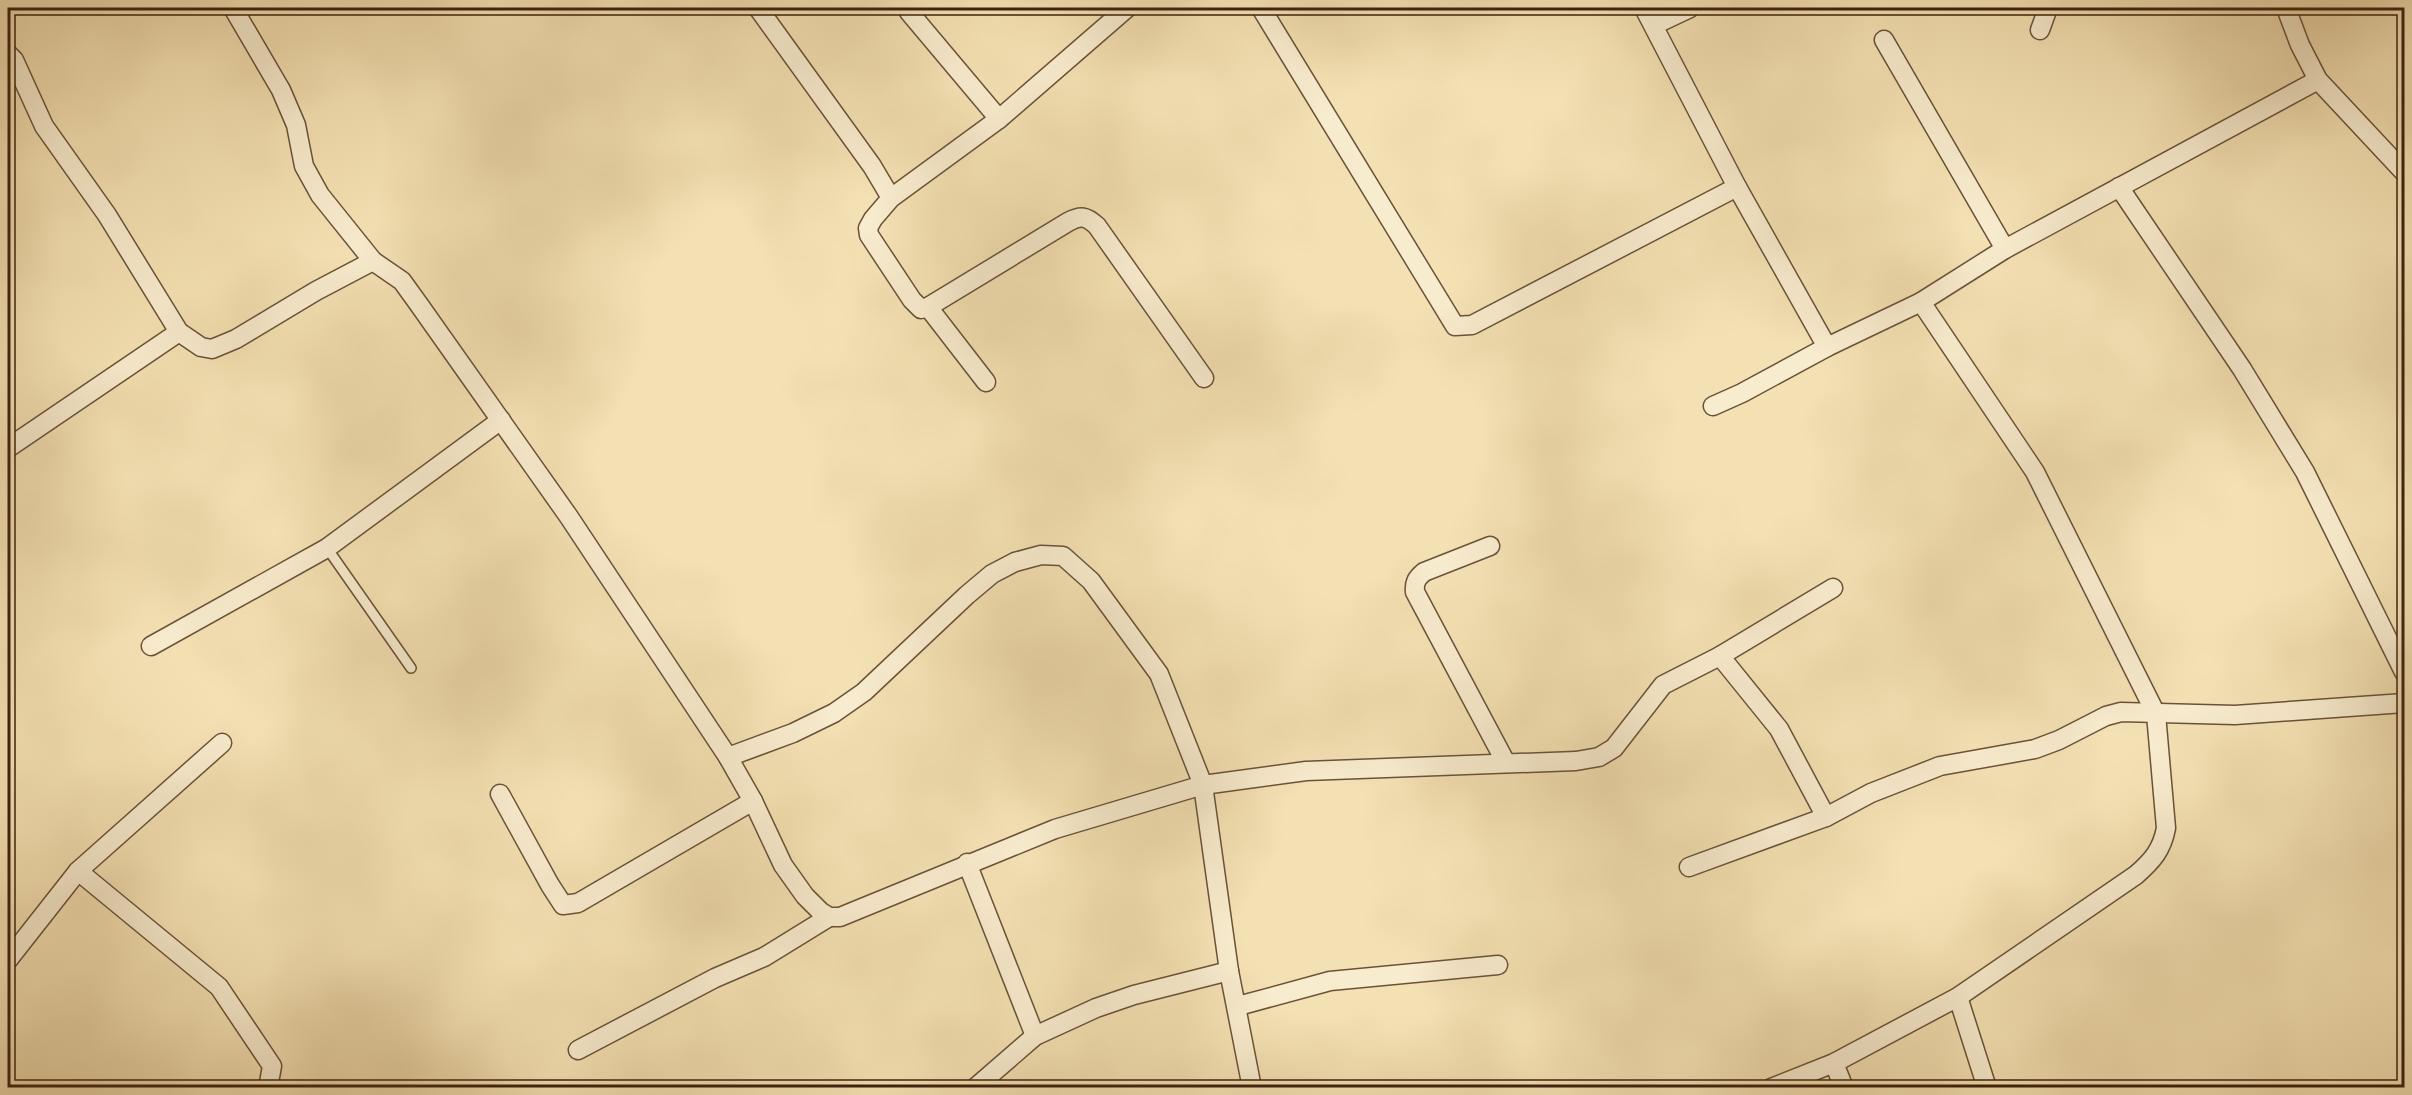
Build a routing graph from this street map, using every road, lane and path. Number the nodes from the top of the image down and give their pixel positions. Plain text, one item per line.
1 (233, 8) edge
2 (758, 8) edge
3 (1126, 8) edge
4 (1261, 8) edge
5 (1644, 8) edge
6 (1690, 8) edge
7 (2048, 8) edge
8 (2286, 8) edge
9 (909, 12) dead end
10 (1654, 26) junction
11 (2040, 30) dead end
12 (1884, 40) dead end
13 (8, 54) edge
14 (2318, 80) junction
15 (999, 119) junction
16 (2398, 154) edge
17 (2404, 172) edge
18 (1737, 187) junction
19 (2119, 187) junction
20 (891, 198) junction
21 (2005, 249) junction
22 (373, 261) junction
23 (1921, 302) junction
24 (928, 308) junction
25 (179, 332) junction
26 (1827, 347) junction
27 (1204, 378) dead end
28 (986, 382) dead end
29 (1713, 406) dead end
30 (501, 420) junction
31 (8, 448) edge
32 (1490, 546) dead end
33 (327, 548) junction
34 (1833, 588) dead end
35 (151, 646) dead end
36 (1720, 656) junction
37 (411, 668) dead end
38 (2404, 672) edge
39 (2404, 703) edge
40 (2156, 714) junction
41 (222, 743) dead end
42 (728, 757) junction
43 (1506, 763) junction
44 (1203, 785) junction
45 (500, 794) dead end
46 (753, 801) junction
47 (1826, 817) junction
48 (967, 863) junction
49 (1689, 867) dead end
50 (78, 871) junction
51 (829, 917) junction
52 (8, 960) edge
53 (1498, 965) dead end
54 (1229, 971) junction
55 (1958, 998) junction
56 (1238, 1006) junction
57 (1035, 1036) junction
58 (578, 1050) dead end
59 (1834, 1063) junction
60 (268, 1088) edge
61 (975, 1088) edge
62 (1252, 1088) edge
63 (1771, 1088) edge
64 (1844, 1088) edge
65 (1987, 1088) edge

1 - 22 street
2 - 20 street
3 - 15 street
4 - 18 street
5 - 10 street
6 - 10 street
7 - 11 street
8 - 14 street
9 - 15 street
10 - 18 street
12 - 21 street
13 - 25 street
14 - 16 street
14 - 19 street
15 - 20 street
16 - 17 street
18 - 26 street
19 - 21 street
19 - 38 street
20 - 24 street
21 - 23 street
22 - 25 street
22 - 30 street
23 - 26 street
23 - 40 street
24 - 27 street
24 - 28 street
25 - 31 street
26 - 29 street
30 - 33 street
30 - 42 street
32 - 43 street
33 - 35 street
33 - 37 lane
34 - 36 street
36 - 43 street
36 - 47 street
39 - 40 street
40 - 47 street
40 - 55 street
41 - 50 street
42 - 44 street
42 - 46 street
43 - 44 street
44 - 48 street
44 - 54 street
45 - 46 street
46 - 51 street
47 - 49 street
48 - 51 street
48 - 57 street
50 - 52 street
50 - 60 street
51 - 58 street
53 - 56 street
54 - 56 street
54 - 57 street
55 - 59 street
55 - 65 street
56 - 62 street
57 - 61 street
59 - 63 street
59 - 64 street

